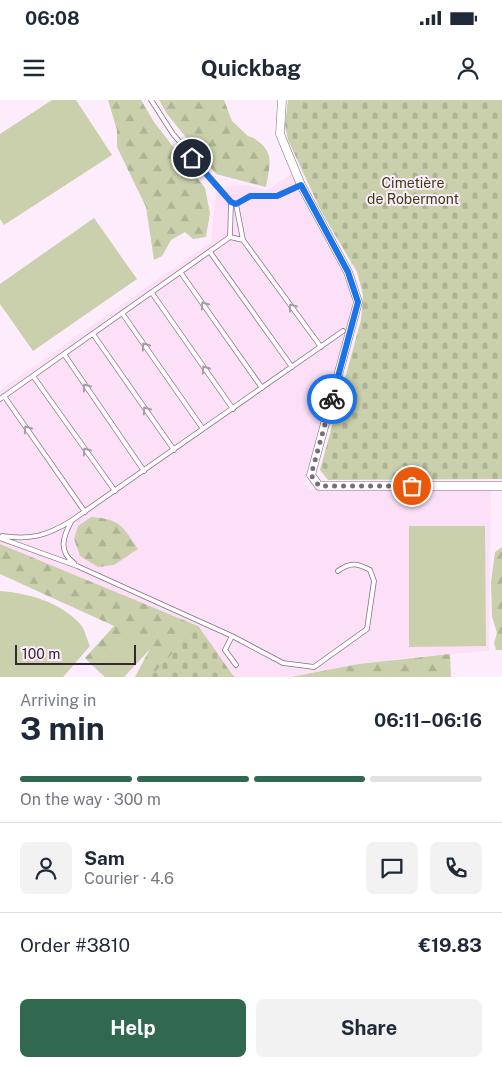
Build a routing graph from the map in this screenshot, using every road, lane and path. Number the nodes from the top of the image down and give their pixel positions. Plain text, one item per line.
1 (151, 100) edge
2 (282, 100) edge
3 (301, 185) junction
4 (231, 202) junction
5 (236, 204) junction
6 (230, 237) junction
7 (243, 240) junction
8 (210, 252) junction
9 (181, 272) junction
10 (152, 293) junction
11 (122, 314) junction
12 (343, 331) dead end
13 (93, 334) junction
14 (321, 347) junction
15 (64, 354) junction
16 (292, 367) junction
17 (33, 376) junction
18 (262, 388) junction
19 (2, 398) edge
20 (233, 409) junction
21 (203, 429) junction
22 (174, 450) junction
23 (144, 470) junction
24 (502, 486) edge
25 (114, 491) junction
26 (85, 512) junction
27 (71, 521) junction
28 (0, 537) edge
29 (77, 566) junction
30 (338, 571) dead end
31 (232, 636) junction
32 (236, 665) dead end

1 - 4 lane
2 - 3 street
3 - 5 lane
3 - 24 street
4 - 5 lane
4 - 6 lane
5 - 7 lane
6 - 7 lane
6 - 8 lane
14 -> 7 lane
8 - 9 lane
8 - 16 lane
9 - 10 lane
18 -> 9 lane
10 - 11 lane
20 -> 10 lane
11 - 13 lane
21 -> 11 lane
12 - 14 lane
13 - 15 lane
22 -> 13 lane
14 - 16 lane
15 - 17 lane
23 -> 15 lane
16 - 18 lane
17 - 19 lane
25 -> 17 lane
18 - 20 lane
26 -> 19 lane
20 - 21 lane
21 - 22 lane
22 - 23 lane
23 - 25 lane
25 - 26 lane
26 - 27 lane
27 - 28 lane
27 - 29 lane
28 - 29 lane
29 - 31 lane
30 - 31 lane
31 - 32 lane

